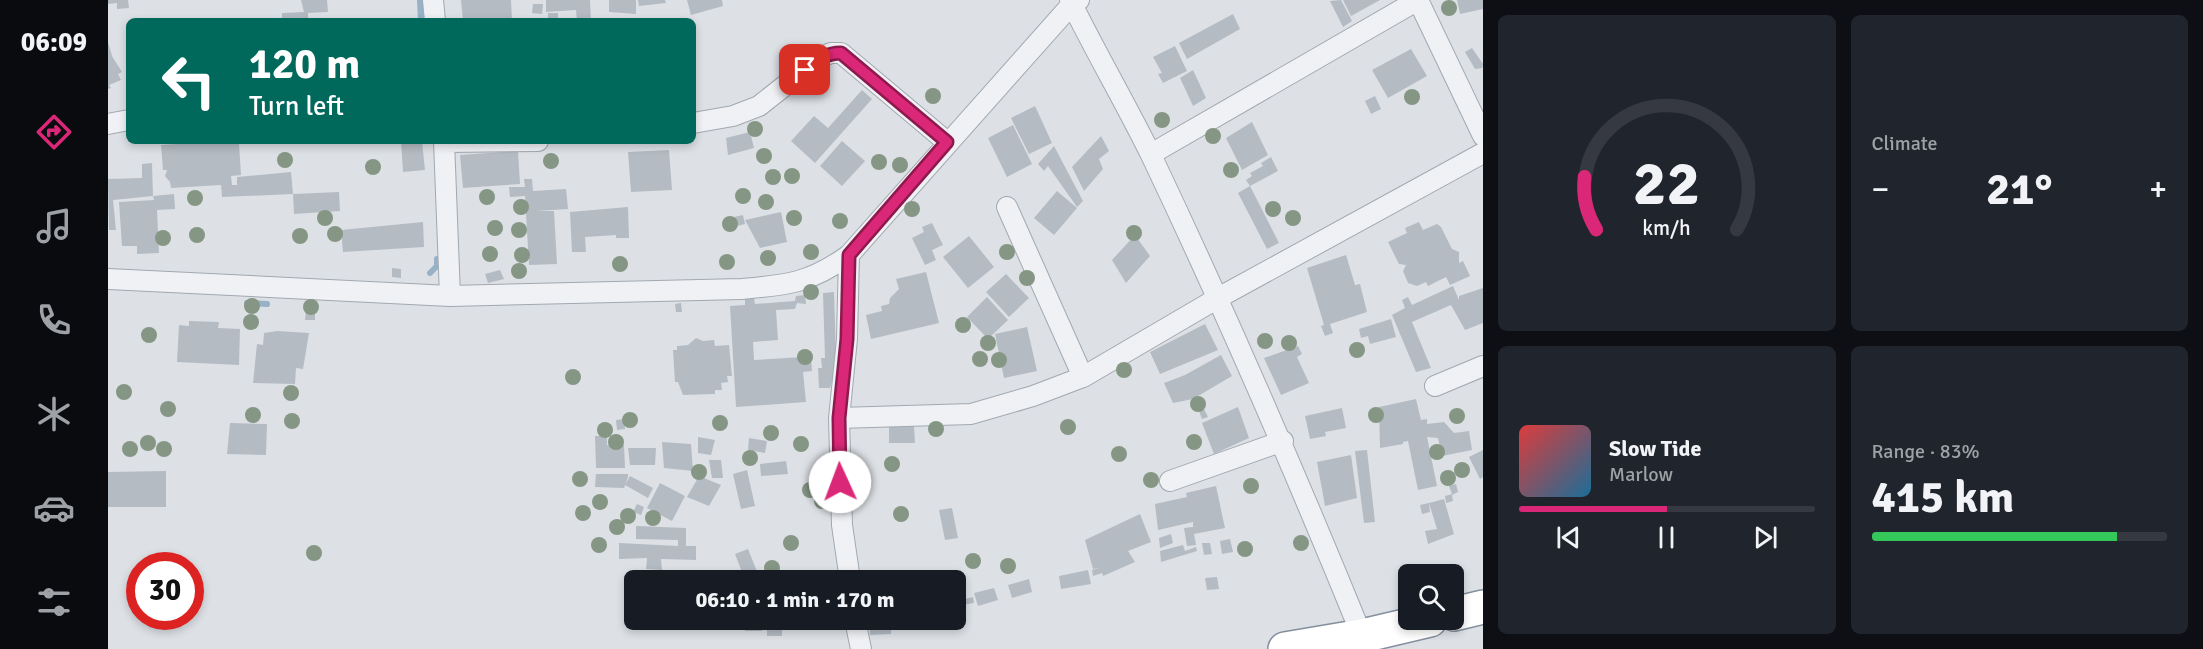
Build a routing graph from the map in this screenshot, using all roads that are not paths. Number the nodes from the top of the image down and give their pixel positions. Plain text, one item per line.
1 (433, 0) edge
2 (1418, 0) edge
3 (1074, 1) edge
4 (435, 18) edge
5 (126, 121) edge
6 (696, 122) edge
7 (108, 124) edge
8 (1483, 136) edge
9 (947, 142) junction
10 (444, 144) edge
11 (1483, 153) edge
12 (1151, 154) junction
13 (1007, 207) dead end
14 (849, 255) junction
15 (108, 279) edge
16 (450, 296) junction
17 (1218, 298) junction
18 (1483, 366) edge
19 (1083, 377) junction
20 (1435, 386) dead end
21 (839, 418) junction
22 (1283, 441) junction
23 (1170, 481) dead end
24 (849, 570) edge
25 (1483, 607) edge
26 (1464, 612) edge
27 (1398, 628) edge
28 (857, 630) edge
29 (1362, 636) junction
30 (861, 649) edge
31 (1285, 649) edge

1 - 4 street
2 - 8 street
2 - 12 street
3 - 9 street
3 - 12 street
5 - 7 street
6 - 9 street
9 - 14 street
10 - 16 street
11 - 17 street
12 - 17 street
13 - 19 street
14 - 16 street
14 - 21 street
15 - 16 street
17 - 19 street
17 - 22 street
18 - 20 street
19 - 21 street
21 - 24 street
22 - 23 street
22 - 29 street
25 - 26 highway
27 - 29 highway
28 - 30 street
29 - 31 highway

